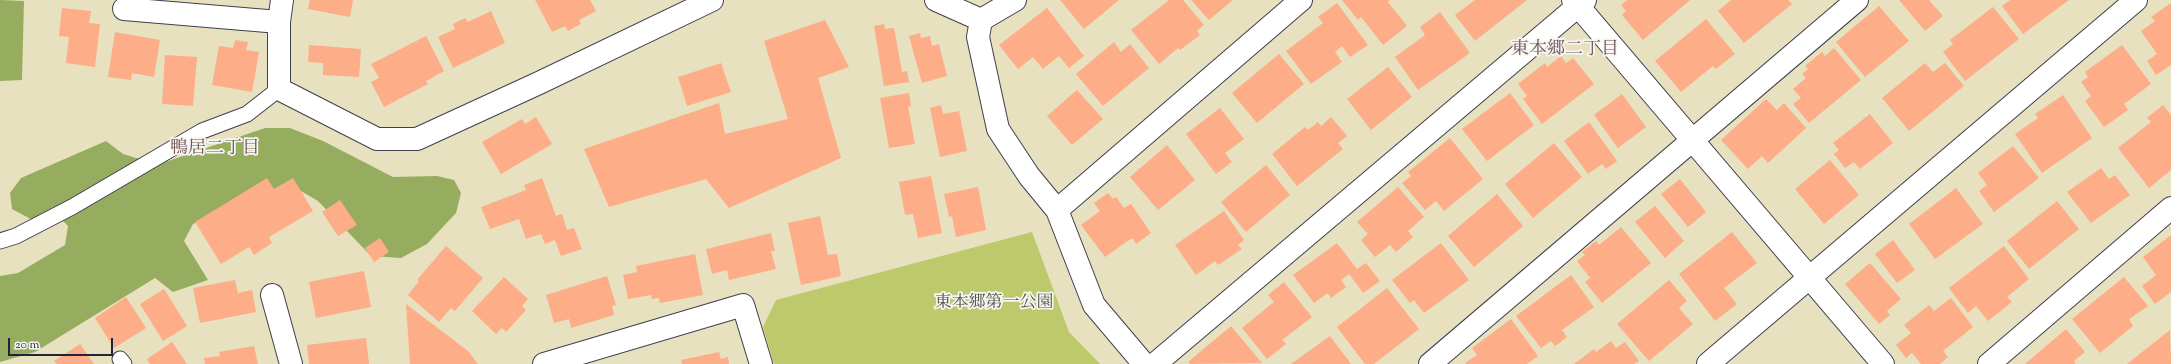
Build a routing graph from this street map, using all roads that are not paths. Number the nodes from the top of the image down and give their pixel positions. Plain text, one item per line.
1 (282, 0) edge
2 (712, 0) edge
3 (936, 0) edge
4 (1015, 0) edge
5 (1301, 0) edge
6 (1857, 0) edge
7 (2136, 0) edge
8 (1579, 2) edge
9 (124, 9) dead end
10 (981, 20) junction
11 (279, 22) junction
12 (279, 89) junction
13 (1693, 141) junction
14 (2171, 208) edge
15 (1057, 210) junction
16 (0, 241) edge
17 (1809, 278) junction
18 (272, 295) dead end
19 (291, 364) edge
20 (544, 364) edge
21 (761, 364) edge
22 (1144, 364) edge
23 (1155, 364) edge
24 (1430, 364) edge
25 (1708, 364) edge
26 (1883, 364) edge
27 (1989, 364) edge

1 - 11 street
2 - 12 street
3 - 10 street
4 - 10 street
5 - 15 street
6 - 13 street
7 - 17 street
8 - 13 street
8 - 23 street
9 - 11 street
10 - 15 street
11 - 12 street
12 - 16 lane
13 - 17 street
13 - 24 street
14 - 27 street
15 - 22 street
17 - 25 street
17 - 26 street
18 - 19 street
20 - 21 street

